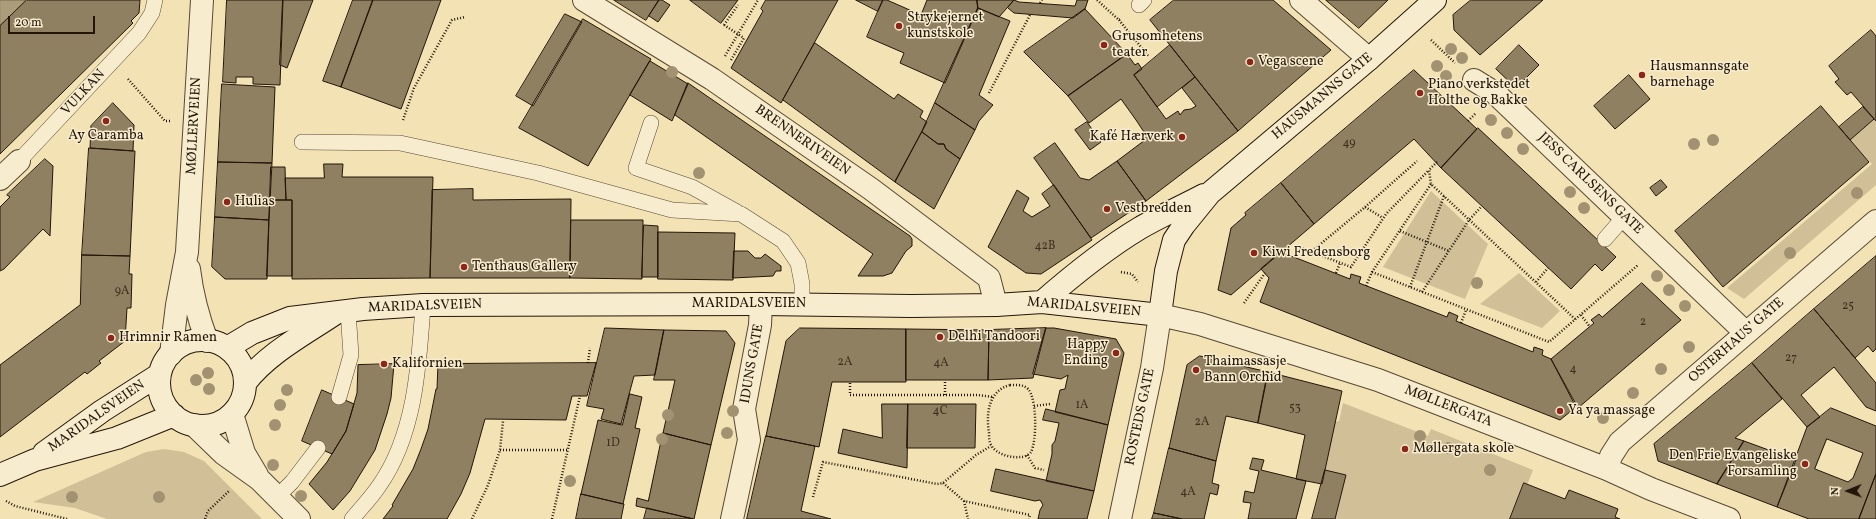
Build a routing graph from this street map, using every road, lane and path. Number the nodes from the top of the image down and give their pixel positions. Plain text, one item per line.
1 (156, 0) edge
2 (202, 0) edge
3 (584, 0) edge
4 (758, 0) edge
5 (1301, 0) edge
6 (1435, 0) edge
7 (738, 5) dead end
8 (1030, 15) dead end
9 (465, 17) dead end
10 (1119, 20) dead end
11 (1431, 40) dead end
12 (1149, 57) dead end
13 (1369, 59) junction
14 (113, 62) junction
15 (730, 62) dead end
16 (712, 79) junction
17 (1474, 80) joint
18 (989, 94) dead end
19 (165, 121) dead end
20 (651, 123) dead end
21 (302, 142) dead end
22 (400, 143) junction
23 (19, 161) joint
24 (1417, 161) dead end
25 (1437, 162) dead end
26 (1429, 170) junction
27 (0, 179) edge
28 (1431, 184) junction
29 (1210, 192) junction
30 (1444, 196) junction
31 (1482, 206) dead end
32 (1365, 207) junction
33 (742, 214) junction
34 (1625, 216) junction
35 (1383, 218) junction
36 (1469, 220) junction
37 (1876, 221) edge
38 (1400, 231) junction
39 (1605, 239) dead end
40 (1427, 242) junction
41 (1297, 246) dead end
42 (1449, 251) junction
43 (188, 252) junction
44 (1311, 252) junction
45 (1098, 256) junction
46 (1340, 263) junction
47 (1548, 268) dead end
48 (1372, 272) junction
49 (1265, 273) dead end
50 (1628, 273) dead end
51 (1336, 274) dead end
52 (1536, 282) junction
53 (1366, 286) dead end
54 (1410, 287) junction
55 (1422, 292) junction
56 (1042, 302) junction
57 (1244, 303) dead end
58 (761, 304) junction
59 (802, 304) junction
60 (996, 304) junction
61 (424, 305) junction
62 (1466, 310) junction
63 (342, 312) junction
64 (1160, 315) junction
65 (1581, 315) junction
66 (1575, 319) junction
67 (1461, 323) dead end
68 (1590, 327) dead end
69 (1746, 333) junction
70 (217, 344) junction
71 (590, 348) dead end
72 (171, 354) junction
73 (588, 363) dead end
74 (160, 374) junction
75 (945, 380) dead end
76 (245, 383) junction
77 (850, 383) dead end
78 (945, 395) junction
79 (580, 396) dead end
80 (339, 397) dead end
81 (993, 398) junction
82 (1050, 404) dead end
83 (1034, 406) junction
84 (232, 414) junction
85 (174, 415) junction
86 (503, 421) dead end
87 (194, 425) junction
88 (991, 446) junction
89 (318, 448) dead end
90 (500, 450) junction
91 (568, 450) junction
92 (1027, 455) junction
93 (35, 460) junction
94 (1607, 469) junction
95 (1044, 470) dead end
96 (0, 474) edge
97 (259, 479) junction
98 (943, 483) junction
99 (233, 488) dead end
100 (277, 497) junction
101 (813, 497) dead end
102 (0, 498) edge
103 (964, 501) junction
104 (67, 519) edge
105 (205, 519) edge
106 (299, 519) edge
107 (352, 519) edge
108 (472, 519) edge
109 (552, 519) edge
110 (732, 519) edge
111 (968, 519) edge
112 (1029, 519) edge
113 (1120, 519) edge
114 (1729, 519) edge

1 - 14 lane, VULKAN
2 - 43 street, MØLLERVEIEN
3 - 16 street, BRENNERIVEIEN
4 - 16 path
5 - 13 street
6 - 13 street, HAUSMANNS GATE
7 - 15 path, bridge
8 - 18 path
9 - 22 path
10 - 12 path
11 - 17 path
13 - 29 street, HAUSMANNS GATE
14 - 19 path
14 - 23 lane, VULKAN
16 - 60 street, BRENNERIVEIEN
17 - 34 street, JESS CARLSENS GATE
20 - 33 lane
21 - 22 lane
22 - 33 lane
23 - 27 street, VULKAN
24 - 32 path
25 - 26 path
26 - 28 path
26 - 35 path
28 - 30 path
28 - 38 path
29 - 45 street, HAUSMANNS GATE
29 - 64 street, HAUSMANNS GATE
30 - 36 path
30 - 40 path
31 - 36 path
32 - 35 path
32 - 44 path
33 - 59 lane
34 - 39 lane
34 - 69 street, JESS CARLSENS GATE
35 - 46 path
36 - 42 path
36 - 52 path
37 - 69 street, OSTERHAUS’ GATE
38 - 40 path
38 - 48 path
40 - 42 path
40 - 54 path
41 - 44 path
42 - 55 path
43 - 70 street, MØLLERVEIEN
43 - 72 street, MØLLERVEIEN
44 - 46 path
45 - 56 street, HAUSMANNS GATE
45 - 64 path
46 - 51 path
47 - 52 path
48 - 53 path
48 - 54 path
49 - 57 path
50 - 65 path
52 - 66 path
54 - 55 path
55 - 62 path
56 - 60 street, MARIDALSVEIEN
56 - 64 street, MARIDALSVEIEN
58 - 59 street, MARIDALSVEIEN
58 - 61 street, MARIDALSVEIEN
58 - 110 street, IDUNS GATE
59 - 60 street, MARIDALSVEIEN
61 - 63 street, MARIDALSVEIEN
61 - 107 lane
62 - 66 path
62 - 67 path
63 - 70 street, MARIDALSVEIEN
63 - 76 street, MARIDALSVEIEN
63 - 80 lane
64 - 94 street, MØLLERGATA
64 - 113 street, ROSTEDS GATE
65 - 66 path
65 - 68 path
69 - 94 street, OSTERHAUS’ GATE
70 - 72 street, MARIDALSVEIEN
70 - 76 street, MARIDALSVEIEN
71 - 73 path
72 - 74 street, MARIDALSVEIEN
74 - 85 street, MARIDALSVEIEN
74 - 93 street, MARIDALSVEIEN
75 - 78 path
76 - 84 street, MARIDALSVEIEN
77 - 78 path
78 - 81 path
79 - 91 path
81 - 83 path
81 - 88 path
82 - 83 path
83 - 92 path
84 - 87 street, MARIDALSVEIEN
84 - 97 street
85 - 87 street, MARIDALSVEIEN
85 - 93 street, MARIDALSVEIEN
86 - 90 path
87 - 97 street
88 - 92 path
88 - 98 path
89 - 100 lane
90 - 91 path
90 - 108 path
91 - 109 path
92 - 95 path
93 - 96 street, MARIDALSVEIEN
94 - 114 street, MØLLERGATA
97 - 100 street
98 - 101 path
98 - 103 path
99 - 105 path
100 - 106 street
102 - 104 path
103 - 111 path
103 - 112 path

